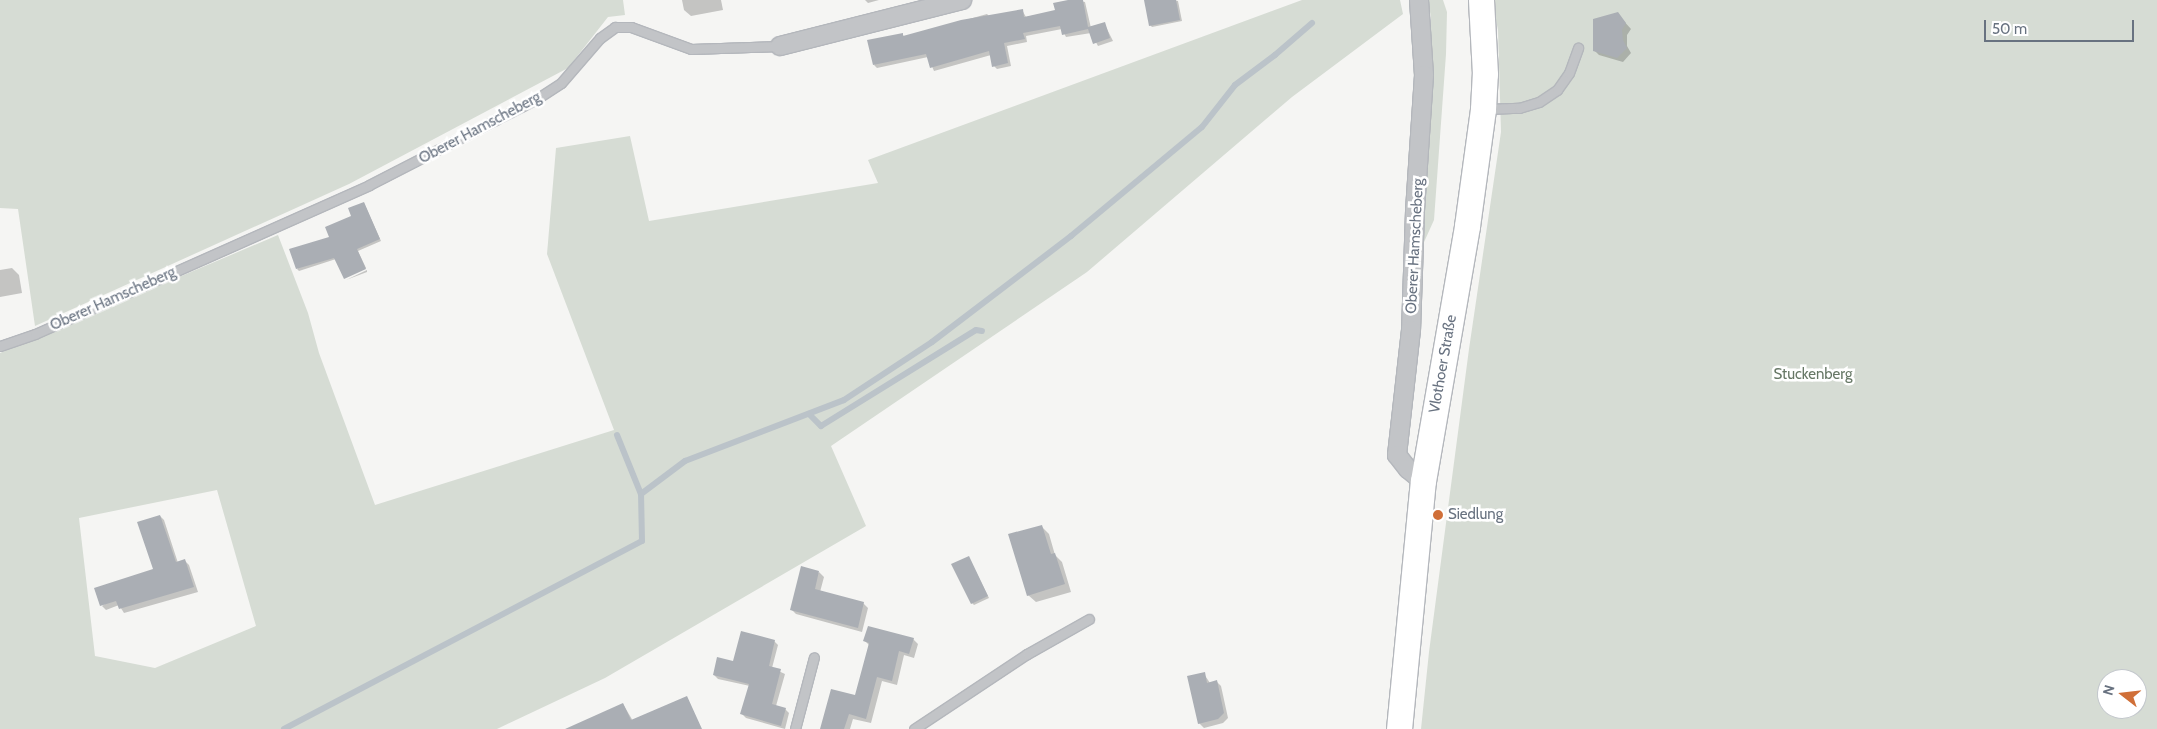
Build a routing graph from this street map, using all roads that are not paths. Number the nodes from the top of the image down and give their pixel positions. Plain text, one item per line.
1 (962, 0) edge
2 (1419, 0) edge
3 (1481, 0) edge
4 (780, 46) joint
5 (1578, 48) dead end
6 (1483, 109) junction
7 (0, 346) edge
8 (1423, 480) junction
9 (1089, 619) dead end
10 (814, 657) dead end
11 (795, 729) edge
12 (914, 729) edge
13 (1400, 729) edge

1 - 4 street, Oberer Hamscheberg
2 - 8 street, Oberer Hamscheberg
3 - 6 main road, Vlothoer Straße
4 - 7 lane, Oberer Hamscheberg
5 - 6 lane
6 - 8 main road, Vlothoer Straße
8 - 13 main road, Vlothoer Straße
9 - 12 lane
10 - 11 lane

